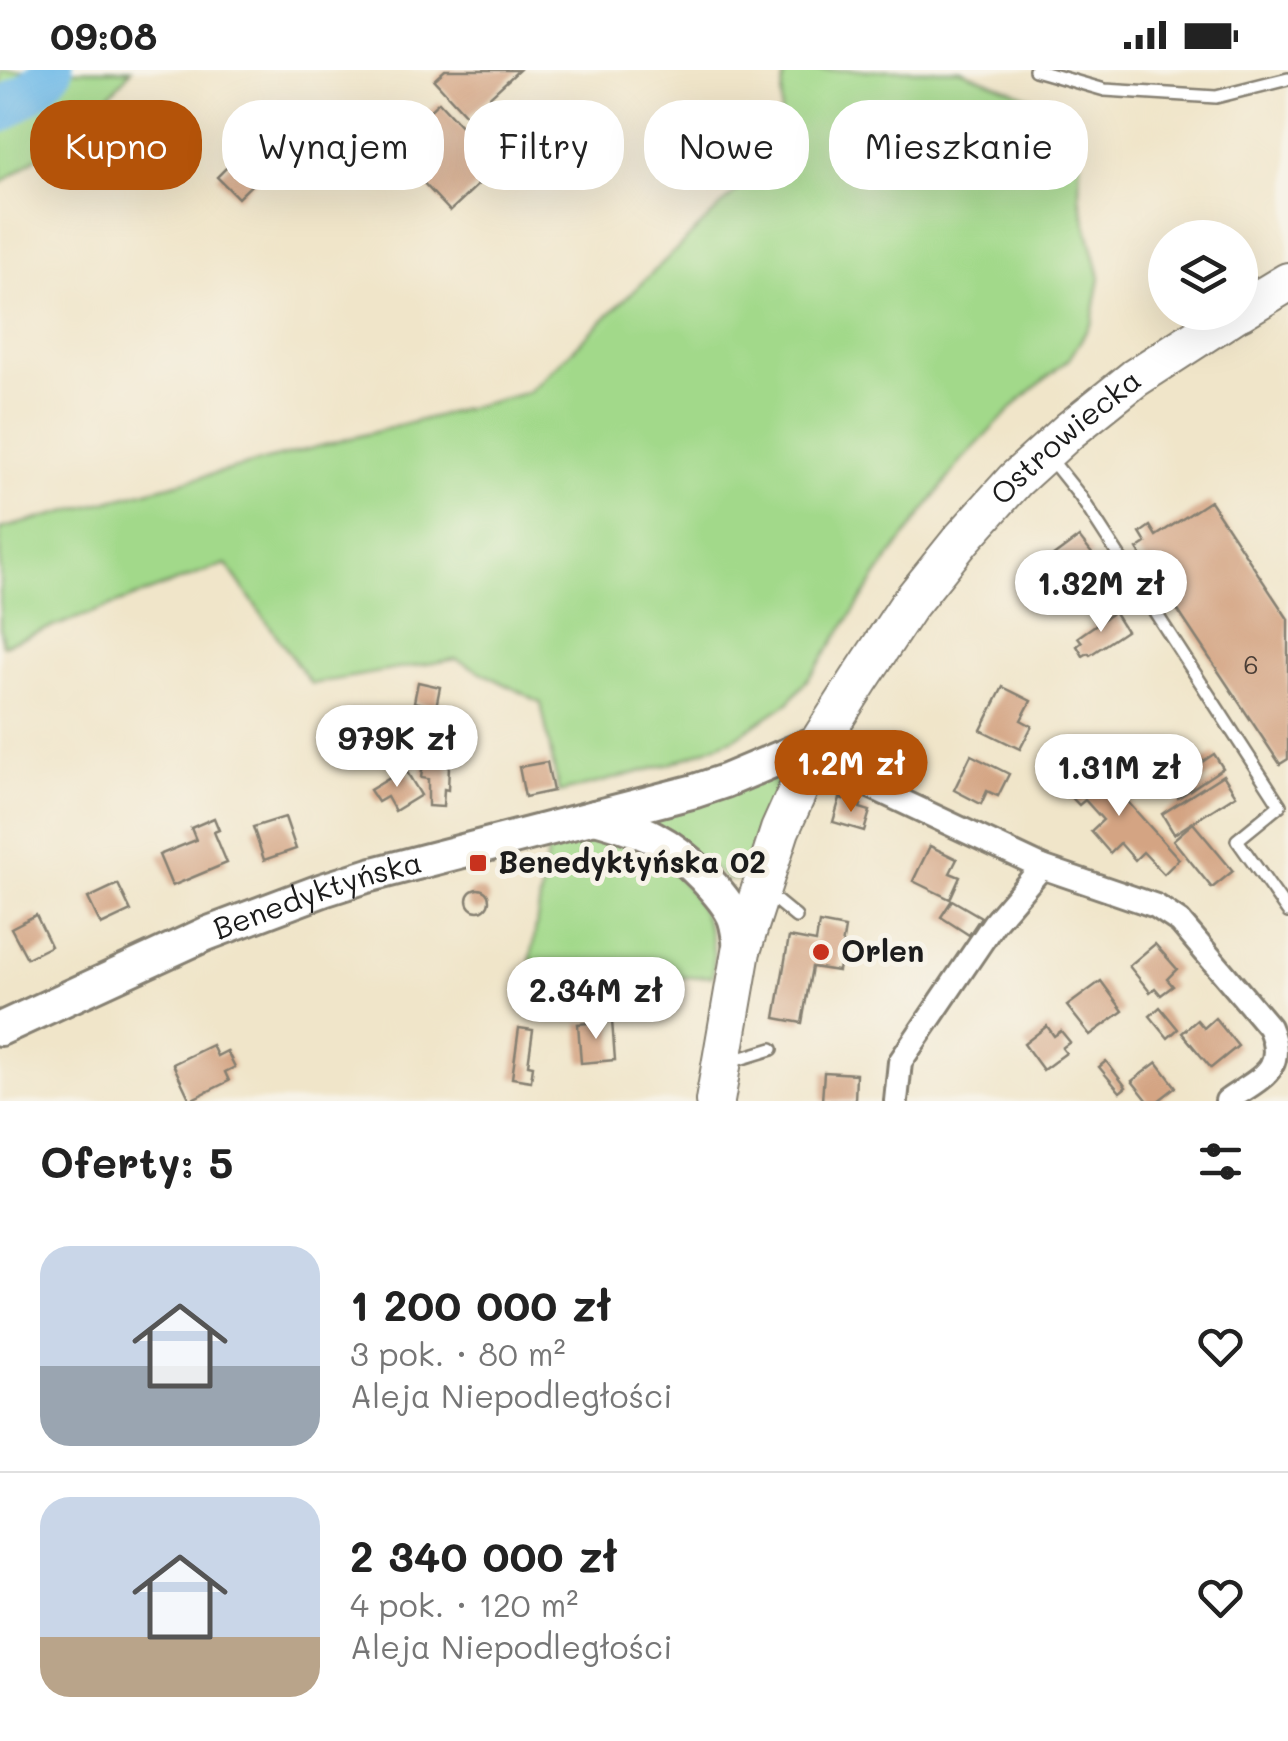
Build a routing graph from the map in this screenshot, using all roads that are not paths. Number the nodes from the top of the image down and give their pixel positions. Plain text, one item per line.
1 (1035, 70) edge
2 (1288, 79) edge
3 (1288, 282) edge
4 (1258, 300) edge
5 (1210, 330) edge
6 (1045, 453) junction
7 (820, 740) junction
8 (595, 817) junction
9 (1042, 867) junction
10 (762, 888) junction
11 (1288, 912) edge
12 (796, 917) dead end
13 (741, 951) junction
14 (0, 1029) edge
15 (1282, 1048) edge
16 (772, 1050) dead end
17 (718, 1083) edge
18 (896, 1101) edge
19 (1227, 1101) edge

1 - 2 lane
3 - 4 main road, Ostrowiecka
5 - 6 main road, Ostrowiecka
6 - 7 main road, Ostrowiecka
6 - 11 lane
7 - 8 street, Benedyktyńska
7 - 9 street
7 - 10 main road, Ostrowiecka
8 - 13 street
8 - 14 street, Benedyktyńska
9 - 15 street
9 - 18 street
10 - 12 lane
10 - 13 main road, Ostrowiecka
13 - 17 main road, Ostrowiecka
15 - 19 street
16 - 17 lane

